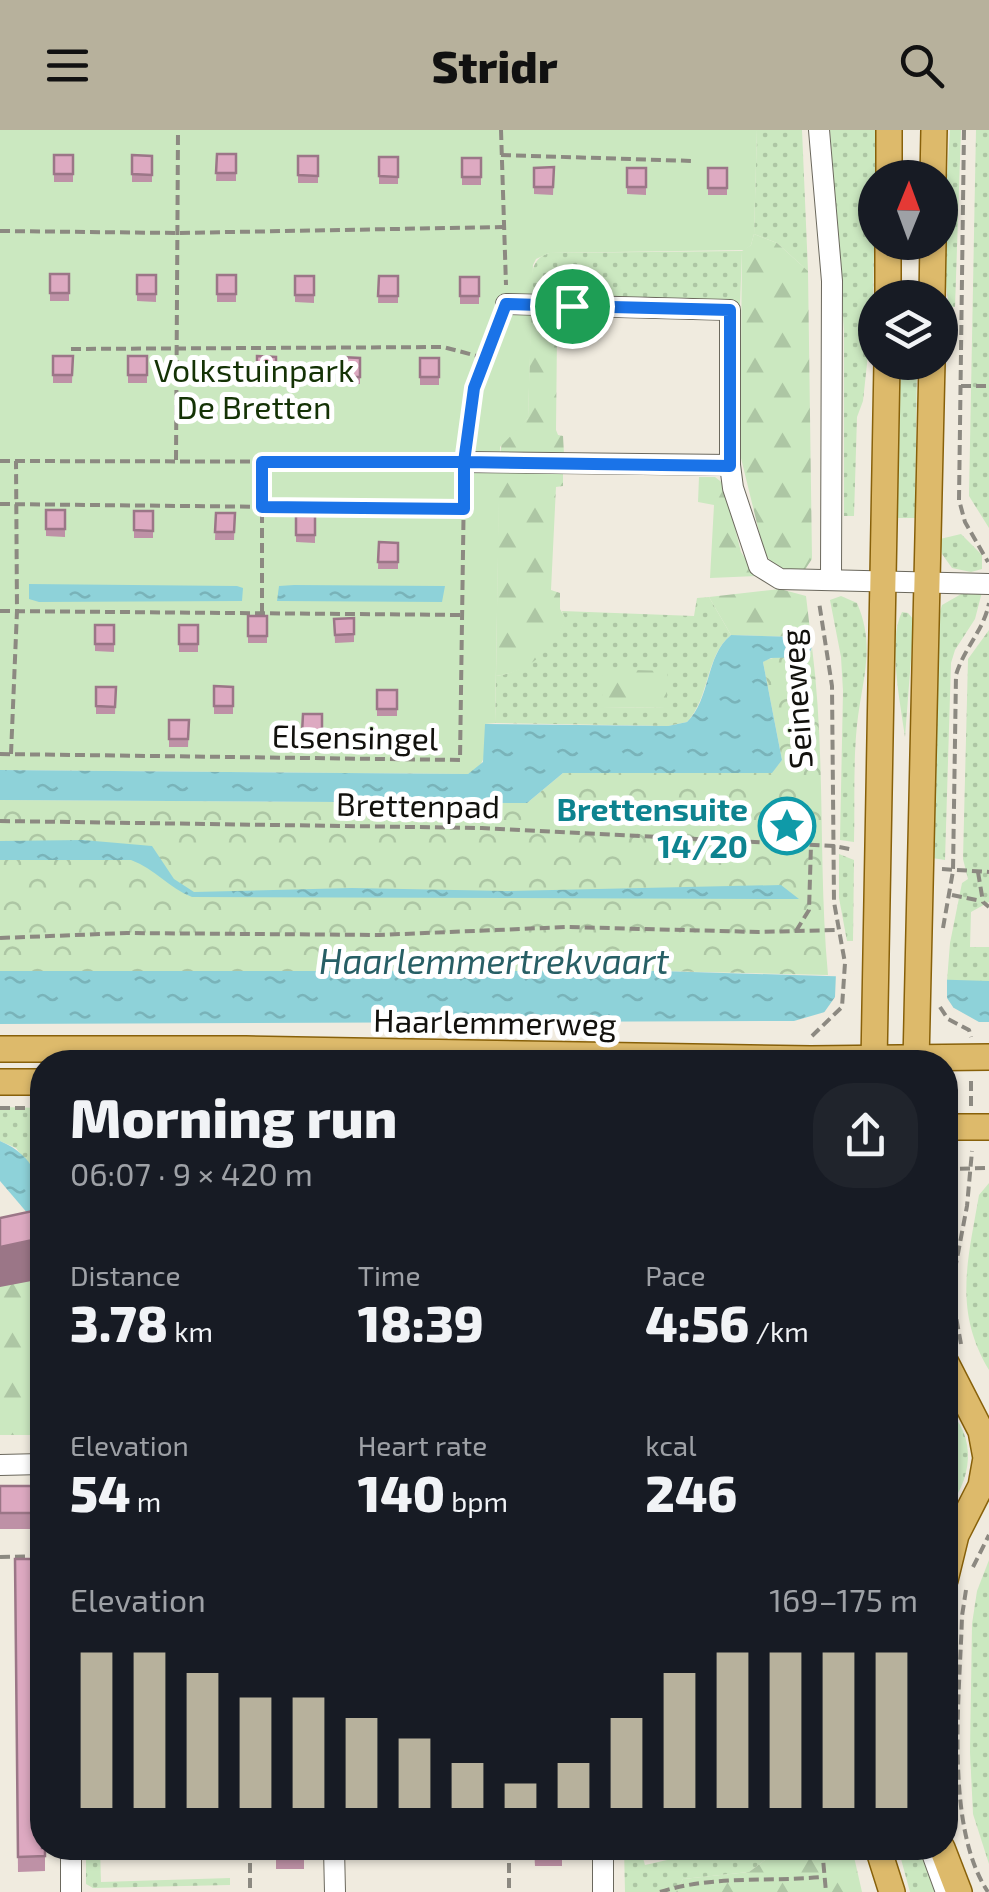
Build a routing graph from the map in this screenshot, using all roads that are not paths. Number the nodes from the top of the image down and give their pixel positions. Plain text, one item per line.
1 (819, 130) edge
2 (890, 130) edge
3 (934, 130) edge
4 (889, 160) edge
5 (933, 160) edge
6 (506, 304) road end
7 (887, 380) edge
8 (932, 380) edge
9 (464, 462) road end
10 (730, 466) junction
11 (831, 580) junction
12 (884, 582) junction
13 (928, 583) junction
14 (989, 584) edge
15 (0, 1050) edge
16 (303, 1050) edge
17 (875, 1050) edge
18 (919, 1050) edge
19 (0, 1082) edge
20 (30, 1082) edge
21 (958, 1380) edge
22 (987, 1458) edge
23 (30, 1464) edge
24 (0, 1465) edge
25 (958, 1526) edge
26 (71, 1860) edge
27 (334, 1860) edge
28 (603, 1860) edge
29 (882, 1860) edge
30 (894, 1860) edge
31 (934, 1860) edge
32 (947, 1860) edge
33 (71, 1892) edge
34 (335, 1892) edge
35 (603, 1892) edge
36 (892, 1892) edge
37 (903, 1892) edge
38 (946, 1892) edge
39 (960, 1892) edge

1 - 11 street
2 - 4 main road
3 - 5 main road
6 - 10 street, Seineweg
7 - 12 main road
8 - 13 main road
9 - 10 street
10 - 11 street, Seineweg
11 - 12 street
12 - 13 street
12 - 17 main road
13 - 14 street
13 - 18 main road
15 - 16 main road, Haarlemmerweg
19 - 20 main road
21 - 22 main road
22 - 25 main road
23 - 24 street
26 - 33 street
27 - 34 street
28 - 35 street
29 - 36 main road
30 - 37 street
31 - 38 street
32 - 39 main road

